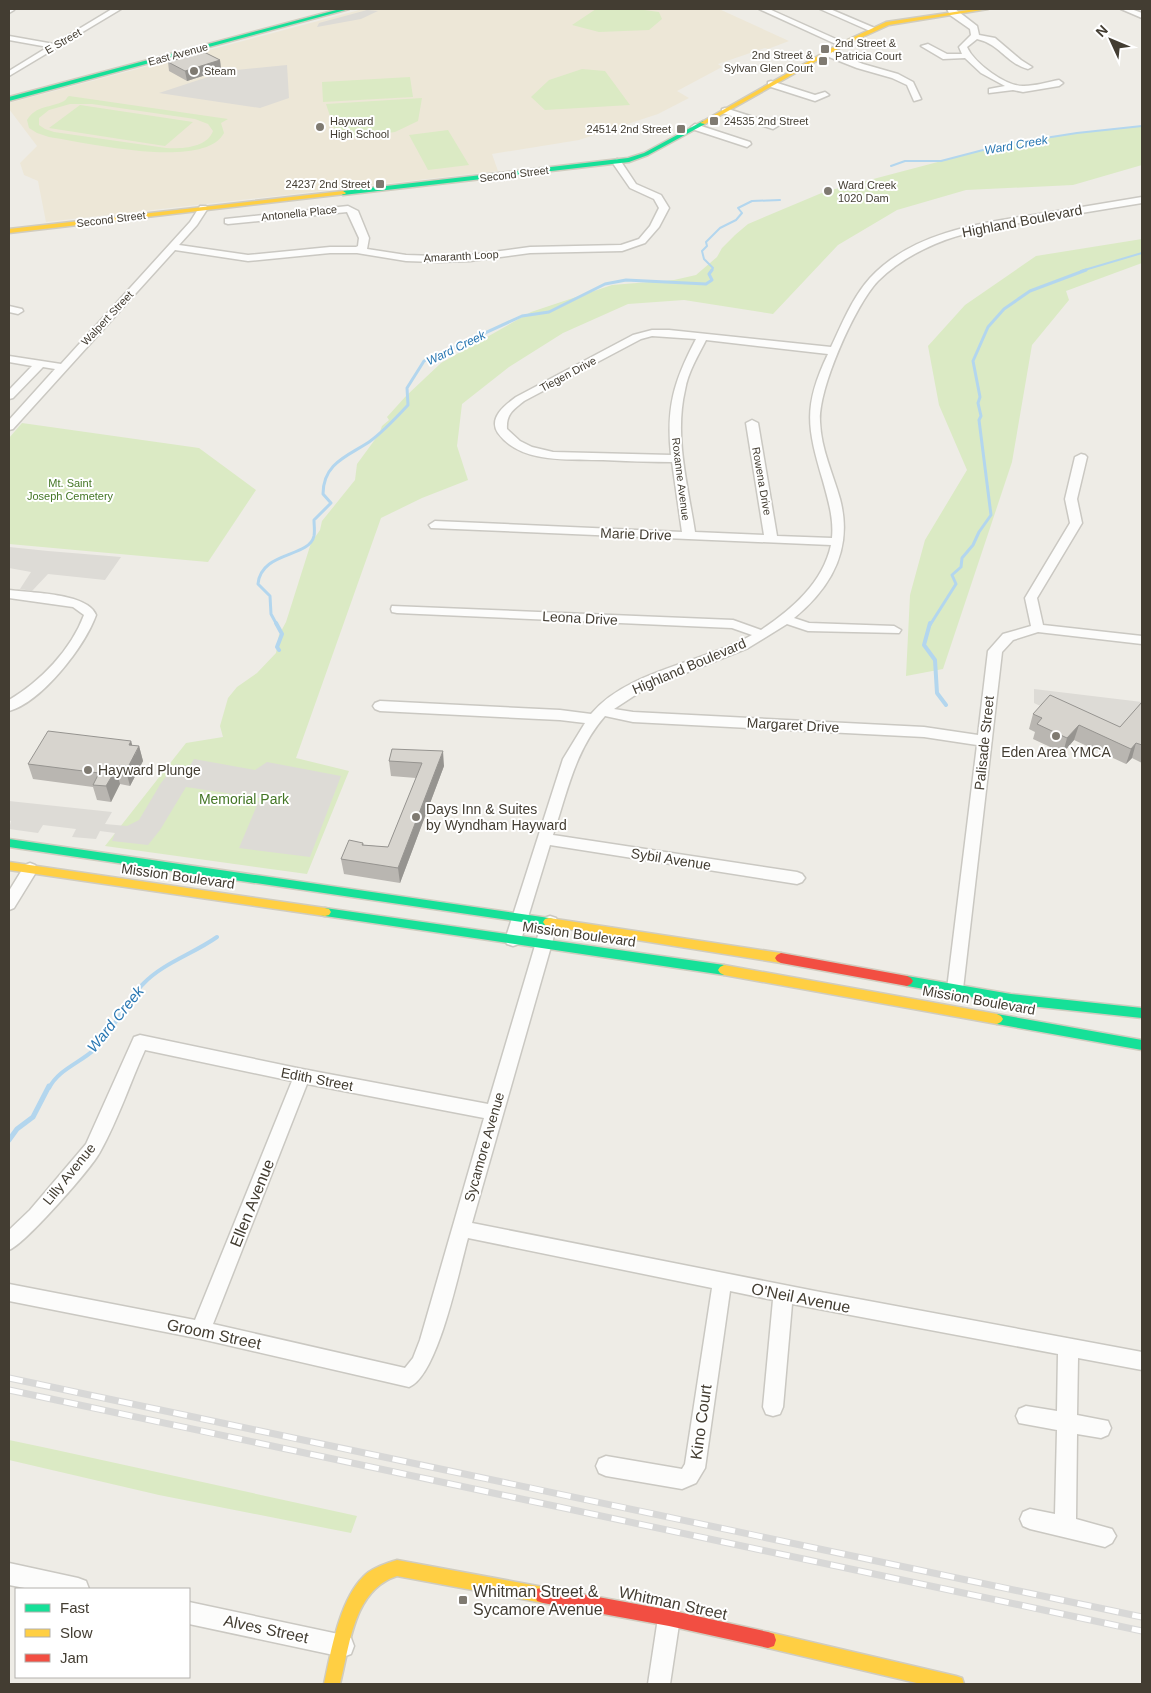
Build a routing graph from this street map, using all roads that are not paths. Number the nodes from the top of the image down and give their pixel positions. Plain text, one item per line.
1 (117, 9) edge
2 (346, 9) edge
3 (763, 9) edge
4 (824, 9) edge
5 (986, 9) edge
6 (1125, 9) edge
7 (952, 11) edge
8 (1142, 16) edge
9 (873, 30) junction
10 (975, 36) junction
11 (9, 38) edge
12 (843, 44) junction
13 (54, 46) junction
14 (925, 46) dead end
15 (827, 53) junction
16 (965, 56) junction
17 (1028, 67) dead end
18 (9, 74) edge
19 (1059, 83) dead end
20 (771, 84) junction
21 (1013, 87) junction
22 (992, 91) dead end
23 (825, 95) dead end
24 (9, 99) edge
25 (917, 100) dead end
26 (725, 111) junction
27 (782, 121) dead end
28 (695, 128) junction
29 (748, 144) dead end
30 (618, 162) junction
31 (1142, 200) edge
32 (203, 208) junction
33 (228, 221) dead end
34 (9, 231) edge
35 (172, 247) junction
36 (357, 250) junction
37 (702, 337) junction
38 (834, 351) junction
39 (9, 359) edge
40 (39, 365) junction
41 (62, 367) junction
42 (9, 396) edge
43 (752, 423) dead end
44 (9, 427) edge
45 (1081, 457) dead end
46 (677, 459) junction
47 (435, 525) dead end
48 (689, 536) junction
49 (771, 540) junction
50 (837, 542) junction
51 (9, 594) edge
52 (397, 609) dead end
53 (784, 619) junction
54 (1038, 628) junction
55 (894, 630) dead end
56 (761, 635) junction
57 (1142, 640) edge
58 (9, 706) edge
59 (380, 706) dead end
60 (597, 715) junction
61 (985, 741) junction
62 (544, 839) junction
63 (9, 843) edge
64 (9, 866) edge
65 (30, 869) junction
66 (797, 878) dead end
67 (9, 904) edge
68 (522, 918) junction
69 (550, 922) junction
70 (514, 940) junction
71 (542, 944) junction
72 (955, 989) junction
73 (1142, 1013) edge
74 (140, 1042) joint
75 (1142, 1045) edge
76 (302, 1076) junction
77 (493, 1112) junction
78 (461, 1230) junction
79 (9, 1242) edge
80 (722, 1282) junction
81 (9, 1293) edge
82 (783, 1294) junction
83 (201, 1330) junction
84 (1068, 1348) junction
85 (1142, 1361) edge
86 (415, 1372) joint
87 (773, 1407) dead end
88 (1026, 1416) dead end
89 (1068, 1423) junction
90 (1101, 1428) dead end
91 (606, 1466) dead end
92 (1030, 1519) dead end
93 (1065, 1527) junction
94 (1105, 1536) dead end
95 (9, 1574) edge
96 (73, 1588) edge
97 (190, 1613) edge
98 (669, 1618) junction
99 (343, 1646) junction
100 (332, 1684) edge
101 (659, 1684) edge
102 (956, 1684) edge

1 - 13 street, E Street
2 - 24 street, East Avenue
3 - 12 street
4 - 9 street
5 - 7 street, Second Street
6 - 8 street
7 - 9 street, Second Street
7 - 10 street
9 - 12 street, Second Street
10 - 16 street
10 - 17 street
11 - 13 street
12 - 15 street, Second Street
13 - 18 street, E Street
14 - 16 street
15 - 20 street, Second Street
15 - 25 street
16 - 21 street
19 - 21 street
20 - 23 street
20 - 26 street, Second Street
21 - 22 street
26 - 27 street
26 - 28 street, Second Street
28 - 29 street
28 - 30 street, Second Street
30 - 32 street, Second Street
30 - 36 street, Amaranth Loop
31 - 38 street, Highland Boulevard
32 - 34 street, Second Street
32 - 35 street, Walpert Street
33 - 36 street, Antonella Place
35 - 36 street, Amaranth Loop
35 - 41 street, Walpert Street
37 - 38 street, Tiegen Drive
37 - 46 street, Roxanne Avenue
37 - 46 street, Tiegen Drive
38 - 50 street, Highland Boulevard
39 - 40 street
40 - 41 street
40 - 42 street
41 - 44 street, Walpert Street
43 - 49 street, Rowena Drive
45 - 54 street
46 - 48 street, Roxanne Avenue
47 - 48 street, Marie Drive
48 - 49 street, Marie Drive
49 - 50 street, Marie Drive
50 - 53 street, Highland Boulevard
51 - 58 street
52 - 56 street, Leona Drive
53 - 55 street
53 - 56 street, Highland Boulevard
54 - 57 street, Palisade Street
54 - 61 street, Palisade Street
56 - 60 street, Highland Boulevard
59 - 60 street, Margaret Drive
60 - 61 street, Margaret Drive
60 - 62 street, Highland Boulevard
61 - 72 street, Palisade Street
62 - 66 street, Sybil Avenue
62 - 68 street, Highland Boulevard
63 - 68 street, Mission Boulevard
64 - 65 street, Mission Boulevard
65 - 67 street
65 - 70 street, Mission Boulevard
68 - 69 street, Mission Boulevard
68 - 70 street, Highland Boulevard
69 - 71 street, Sycamore Avenue
69 - 72 street, Mission Boulevard
70 - 71 street, Mission Boulevard
71 - 75 street, Mission Boulevard
71 - 77 street, Sycamore Avenue
72 - 73 street, Mission Boulevard
74 - 76 street, Edith Street
74 - 79 street, Lilly Avenue
76 - 77 street, Edith Street
76 - 83 street, Ellen Avenue
77 - 78 street, Sycamore Avenue
78 - 80 street, O'Neil Avenue
78 - 86 street, Sycamore Avenue
80 - 82 street, O'Neil Avenue
80 - 91 street, Kino Court
81 - 83 street, Groom Street
82 - 84 street, O'Neil Avenue
82 - 87 street
83 - 86 street, Groom Street
84 - 85 street, O'Neil Avenue
84 - 89 street
88 - 89 street
89 - 90 street
89 - 93 street
92 - 93 street
93 - 94 street
95 - 96 street
97 - 99 street, Alves Street
98 - 99 street, Whitman Street
98 - 101 street
98 - 102 street, Whitman Street
99 - 100 street

